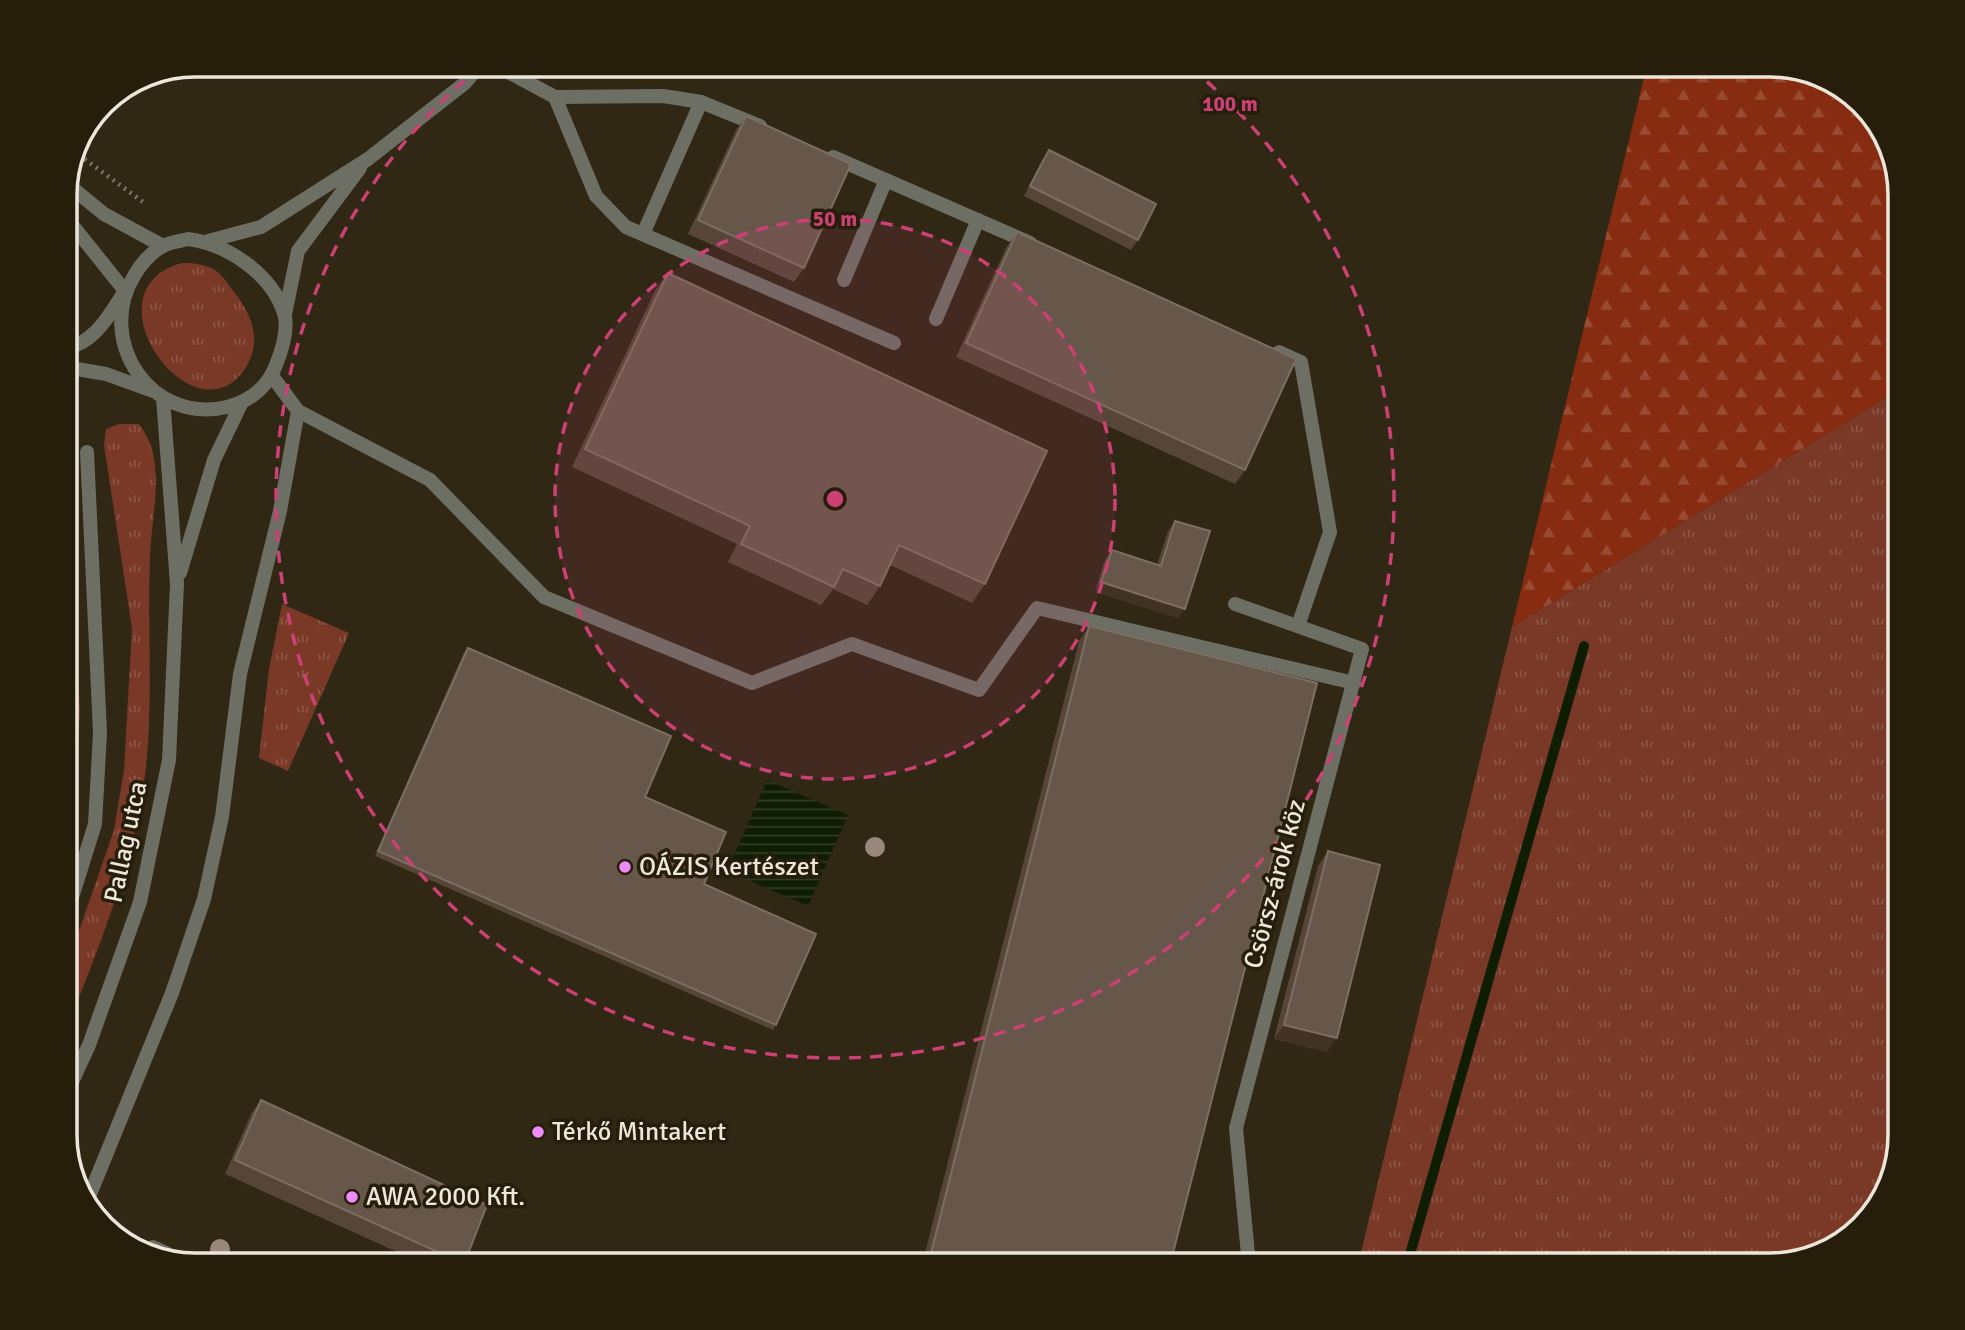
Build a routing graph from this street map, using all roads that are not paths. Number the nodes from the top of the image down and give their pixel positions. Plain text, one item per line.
1 (470, 77) edge
2 (518, 77) edge
3 (555, 97) junction
4 (701, 102) junction
5 (775, 132) edge
6 (824, 153) edge
7 (368, 159) junction
8 (886, 180) junction
9 (77, 192) edge
10 (978, 220) junction
11 (77, 231) edge
12 (643, 234) junction
13 (208, 242) junction
14 (163, 246) junction
15 (1040, 248) edge
16 (844, 280) dead end
17 (125, 291) junction
18 (285, 314) junction
19 (936, 319) dead end
20 (894, 344) dead end
21 (77, 345) edge
22 (1264, 346) edge
23 (77, 369) edge
24 (272, 376) junction
25 (158, 395) junction
26 (241, 404) junction
27 (298, 411) junction
28 (87, 452) dead end
29 (177, 584) junction
30 (1236, 604) dead end
31 (1298, 626) junction
32 (1354, 683) junction
33 (77, 880) edge
34 (77, 1071) edge
35 (91, 1191) edge
36 (1248, 1253) edge

1 - 7 street
2 - 3 street
3 - 4 street
3 - 12 street
4 - 5 street
4 - 12 street
6 - 8 street
7 - 13 street
7 - 18 street
8 - 10 street
8 - 16 street
9 - 14 street
10 - 15 street
10 - 19 street
11 - 17 street
12 - 20 street
13 - 14 street
13 - 18 street
14 - 17 street
17 - 21 street
17 - 25 street
18 - 24 street
22 - 31 street
23 - 25 street
24 - 26 street
24 - 27 street
25 - 26 street
25 - 29 street, Pallag utca
26 - 29 street, Pallag utca
27 - 32 street
27 - 35 street
28 - 33 street
29 - 34 street, Pallag utca
30 - 31 street, Csörsz-árok köz
31 - 32 street, Csörsz-árok köz
32 - 36 street, Csörsz-árok köz

